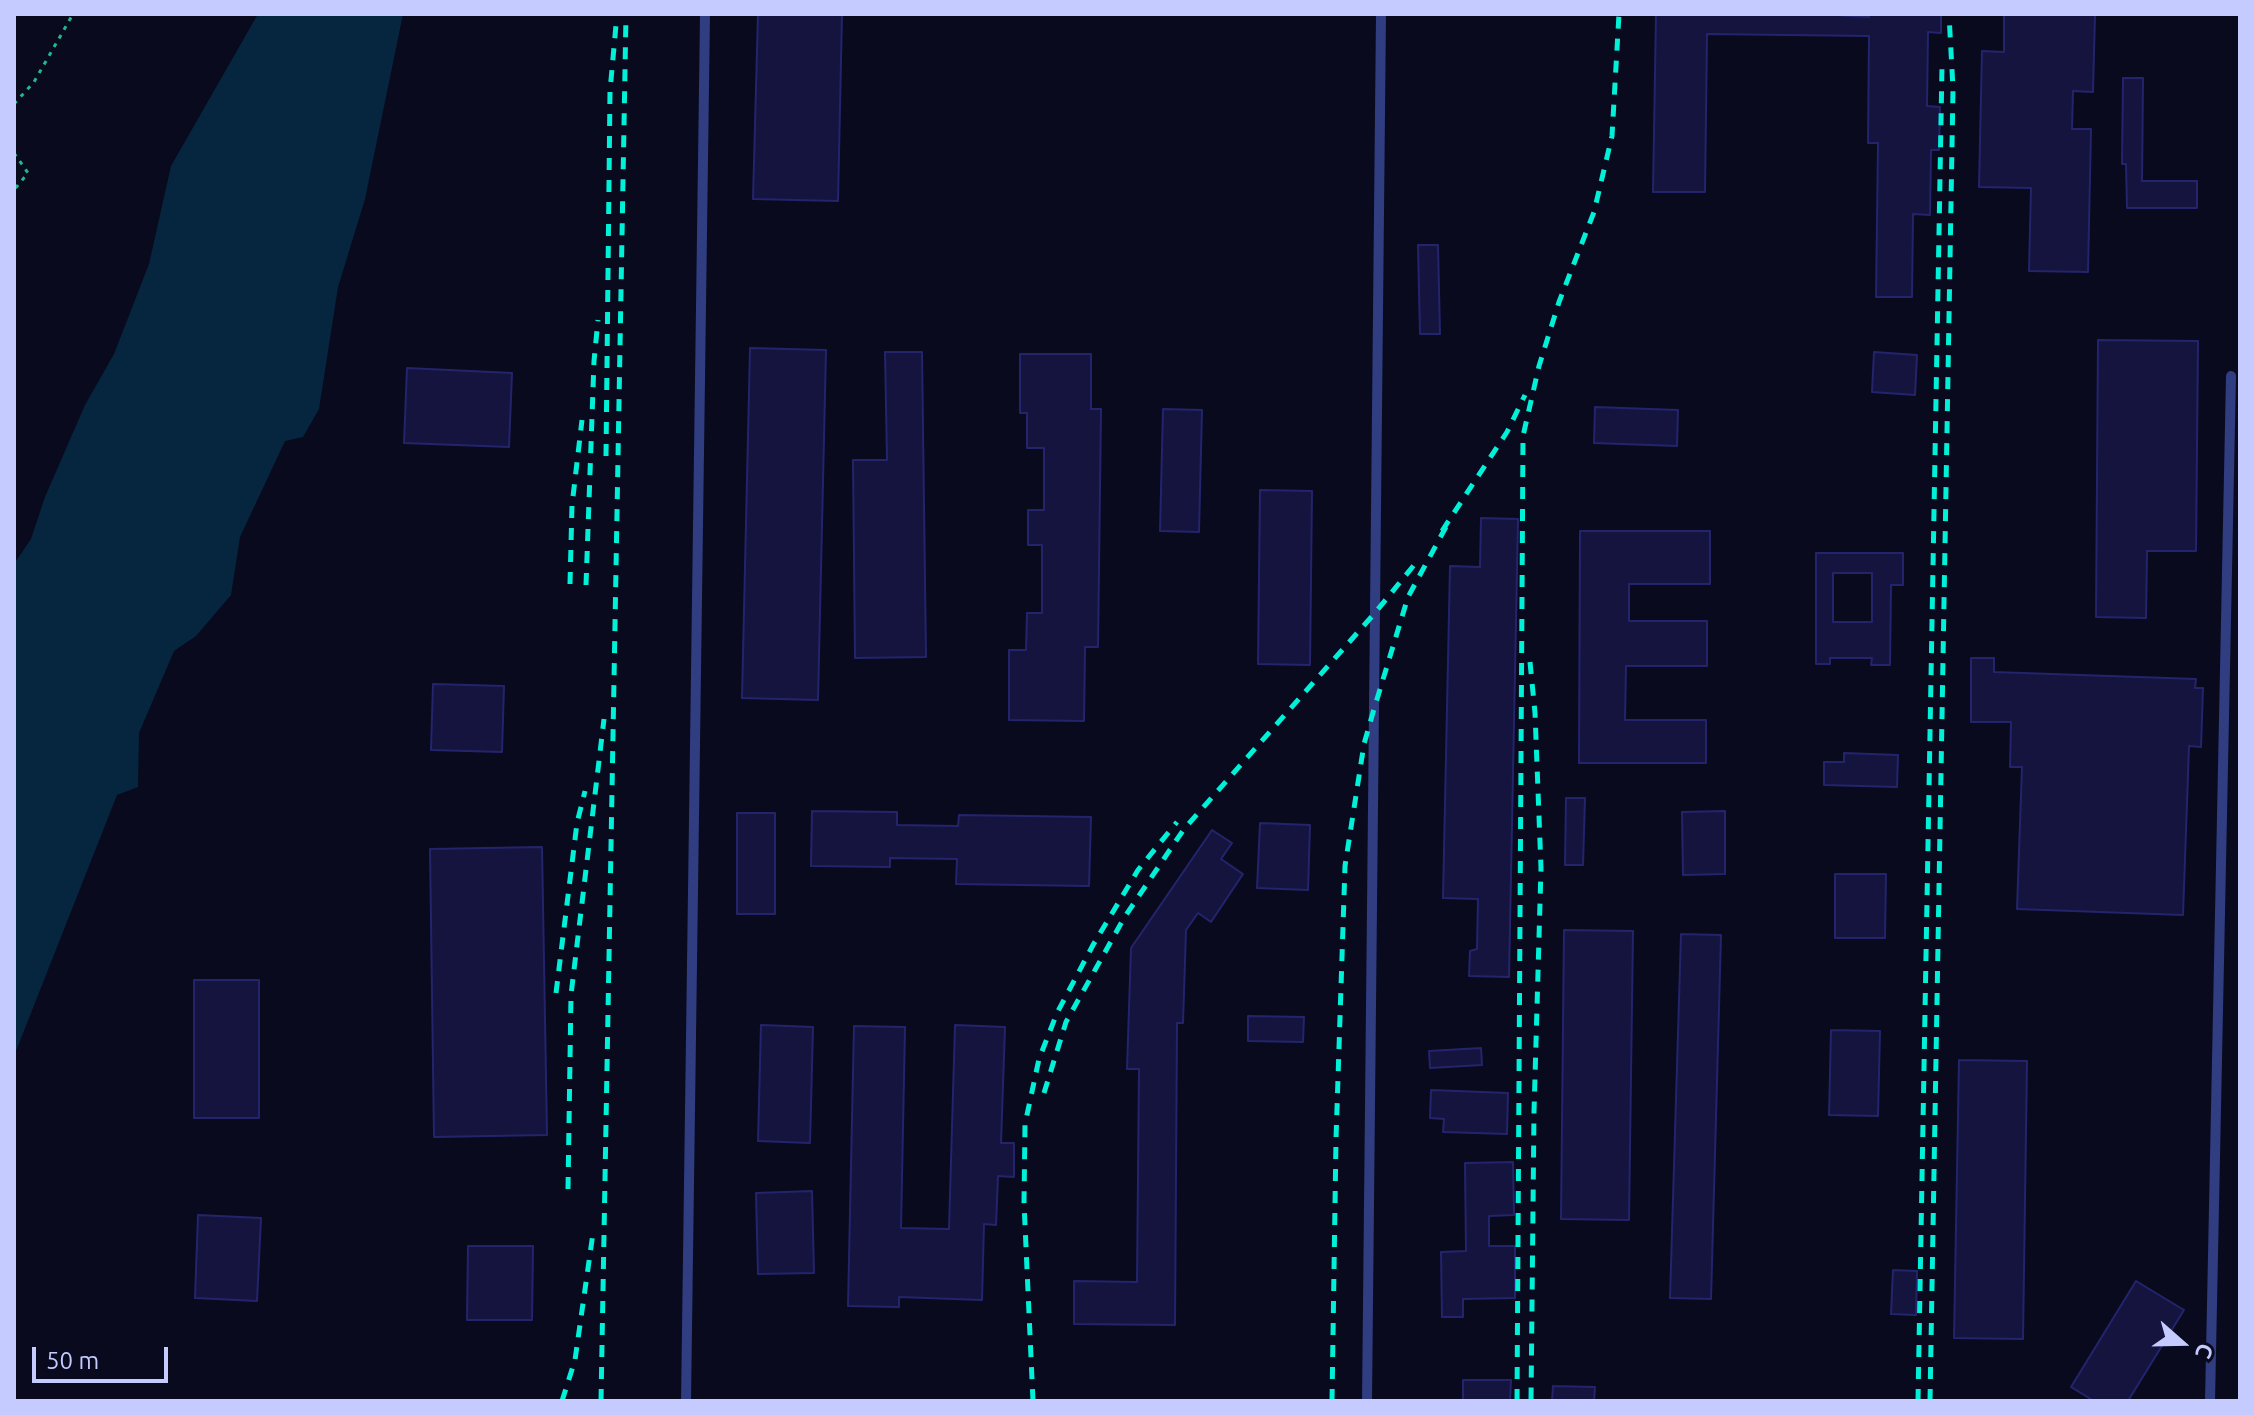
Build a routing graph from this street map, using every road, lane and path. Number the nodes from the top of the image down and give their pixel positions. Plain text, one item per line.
1 (73, 14) edge
2 (705, 14) edge
3 (1381, 14) edge
4 (14, 104) edge
5 (14, 153) edge
6 (14, 190) edge
7 (2231, 376) dead end
8 (686, 1401) edge
9 (1367, 1401) edge
10 (2210, 1401) edge

1 - 4 path
2 - 8 lane
3 - 9 lane
5 - 6 path
7 - 10 lane

